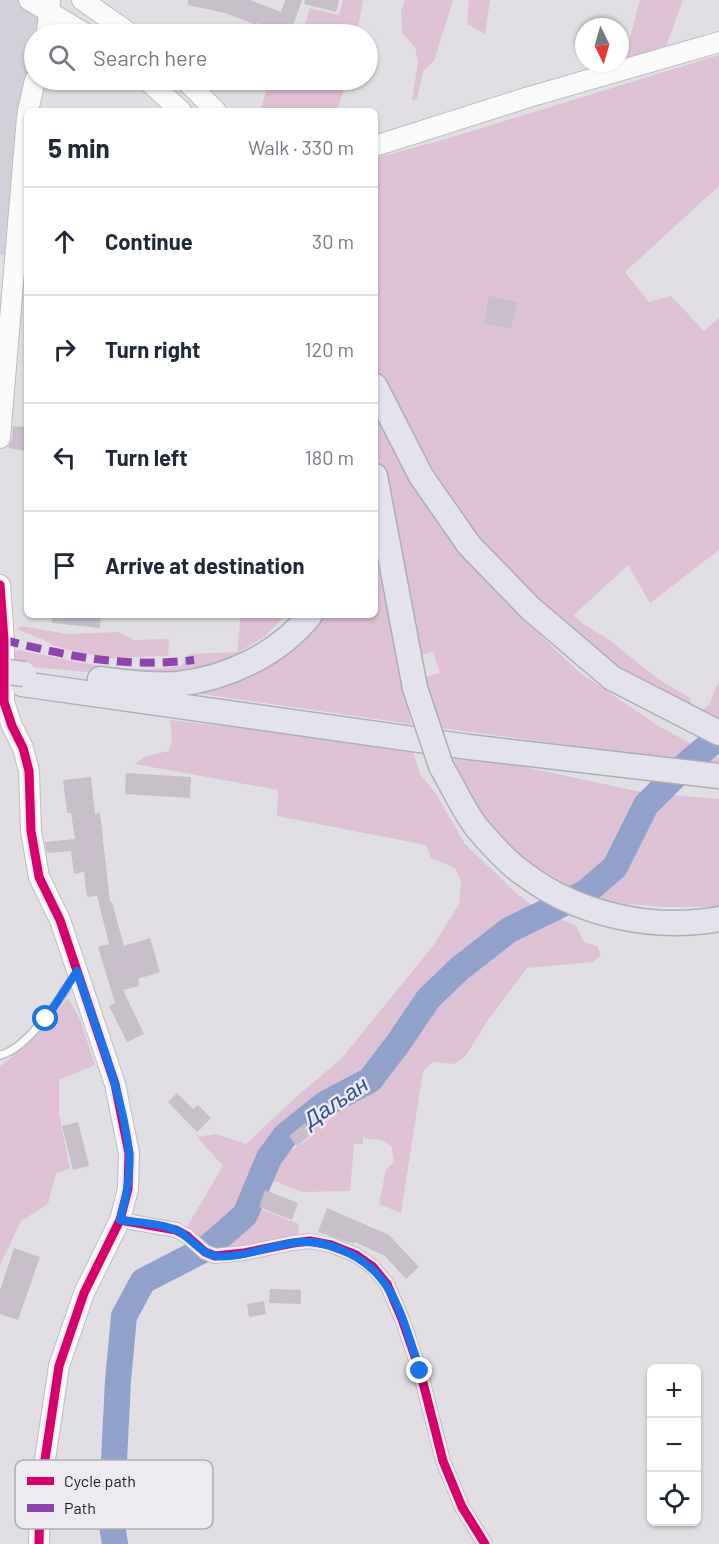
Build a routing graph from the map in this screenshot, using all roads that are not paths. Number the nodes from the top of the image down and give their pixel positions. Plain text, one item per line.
1 (30, 0) edge
2 (82, 0) edge
3 (50, 6) edge
4 (48, 24) edge
5 (73, 24) edge
6 (117, 24) edge
7 (719, 42) edge
8 (33, 90) edge
9 (158, 90) edge
10 (195, 90) edge
11 (29, 108) edge
12 (178, 108) edge
13 (213, 108) edge
14 (378, 145) edge
15 (24, 153) edge
16 (378, 392) edge
17 (0, 438) edge
18 (378, 493) edge
19 (378, 523) edge
20 (394, 584) junction
21 (0, 585) edge
22 (308, 618) edge
23 (12, 675) edge
24 (719, 733) edge
25 (644, 767) junction
26 (714, 775) edge
27 (719, 919) edge
28 (77, 971) junction
29 (0, 1055) edge
30 (120, 1220) junction
31 (45, 1460) edge
32 (39, 1529) edge
33 (39, 1544) edge
34 (484, 1544) edge

1 - 3 street
2 - 6 street
3 - 4 street
3 - 5 street
7 - 14 street
8 - 11 street
9 - 12 street
10 - 13 street
15 - 17 street
16 - 24 highway
18 - 20 highway
19 - 20 highway
20 - 27 highway, bridge
21 - 28 street
22 - 23 highway
23 - 25 highway
23 - 25 highway
25 - 26 highway
28 - 29 lane
28 - 30 street
30 - 31 street
30 - 34 street
32 - 33 street

